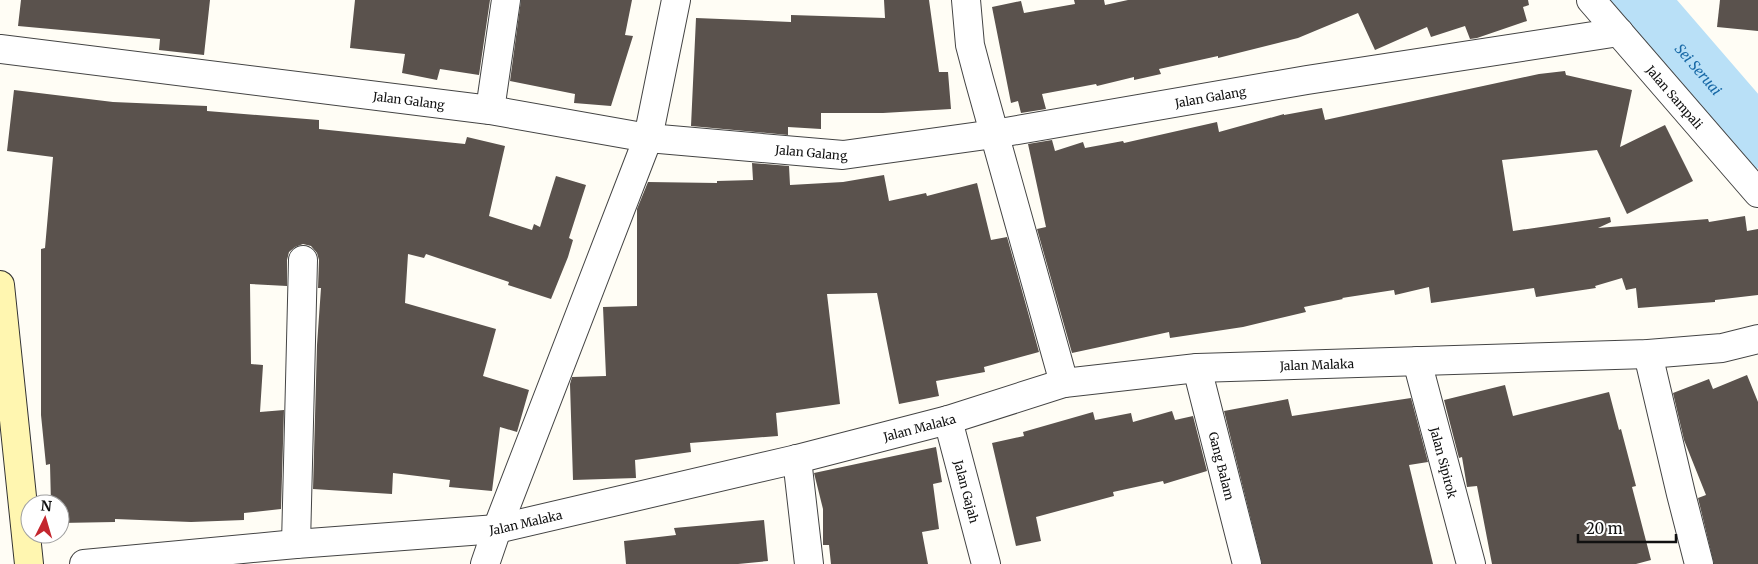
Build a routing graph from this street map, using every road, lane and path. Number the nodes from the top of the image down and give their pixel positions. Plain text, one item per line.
1 (506, 0) edge
2 (676, 0) edge
3 (966, 0) edge
4 (1591, 0) edge
5 (1619, 32) junction
6 (0, 49) edge
7 (490, 110) junction
8 (994, 134) junction
9 (648, 138) junction
10 (1758, 193) edge
11 (303, 260) dead end
12 (0, 285) edge
13 (1758, 339) edge
14 (1648, 354) junction
15 (1417, 362) junction
16 (1197, 368) junction
17 (1064, 383) junction
18 (948, 420) junction
19 (797, 459) junction
20 (497, 528) junction
21 (296, 544) junction
22 (29, 564) edge
23 (84, 564) edge
24 (485, 564) edge
25 (809, 564) edge
26 (986, 564) edge
27 (1247, 564) edge
28 (1471, 564) edge
29 (1700, 564) edge

1 - 7 street
2 - 9 street
3 - 8 street
4 - 5 street, Jalan Sampali
5 - 8 street, Jalan Galang
5 - 10 street, Jalan Sampali
6 - 7 street, Jalan Galang
7 - 9 street, Jalan Galang
8 - 9 street, Jalan Galang
8 - 17 street
9 - 20 street
11 - 21 street
12 - 22 street
13 - 14 street, Jalan Malaka
14 - 15 street, Jalan Malaka
14 - 29 street
15 - 16 street, Jalan Malaka
15 - 28 street, Jalan Sipirok
16 - 17 street, Jalan Malaka
16 - 27 street, Gang Balam
17 - 18 street, Jalan Malaka
18 - 19 street, Jalan Malaka
18 - 26 street, Jalan Gajah
19 - 20 street, Jalan Malaka
19 - 25 street
20 - 21 street, Jalan Malaka
20 - 24 street
21 - 23 street, Jalan Malaka

